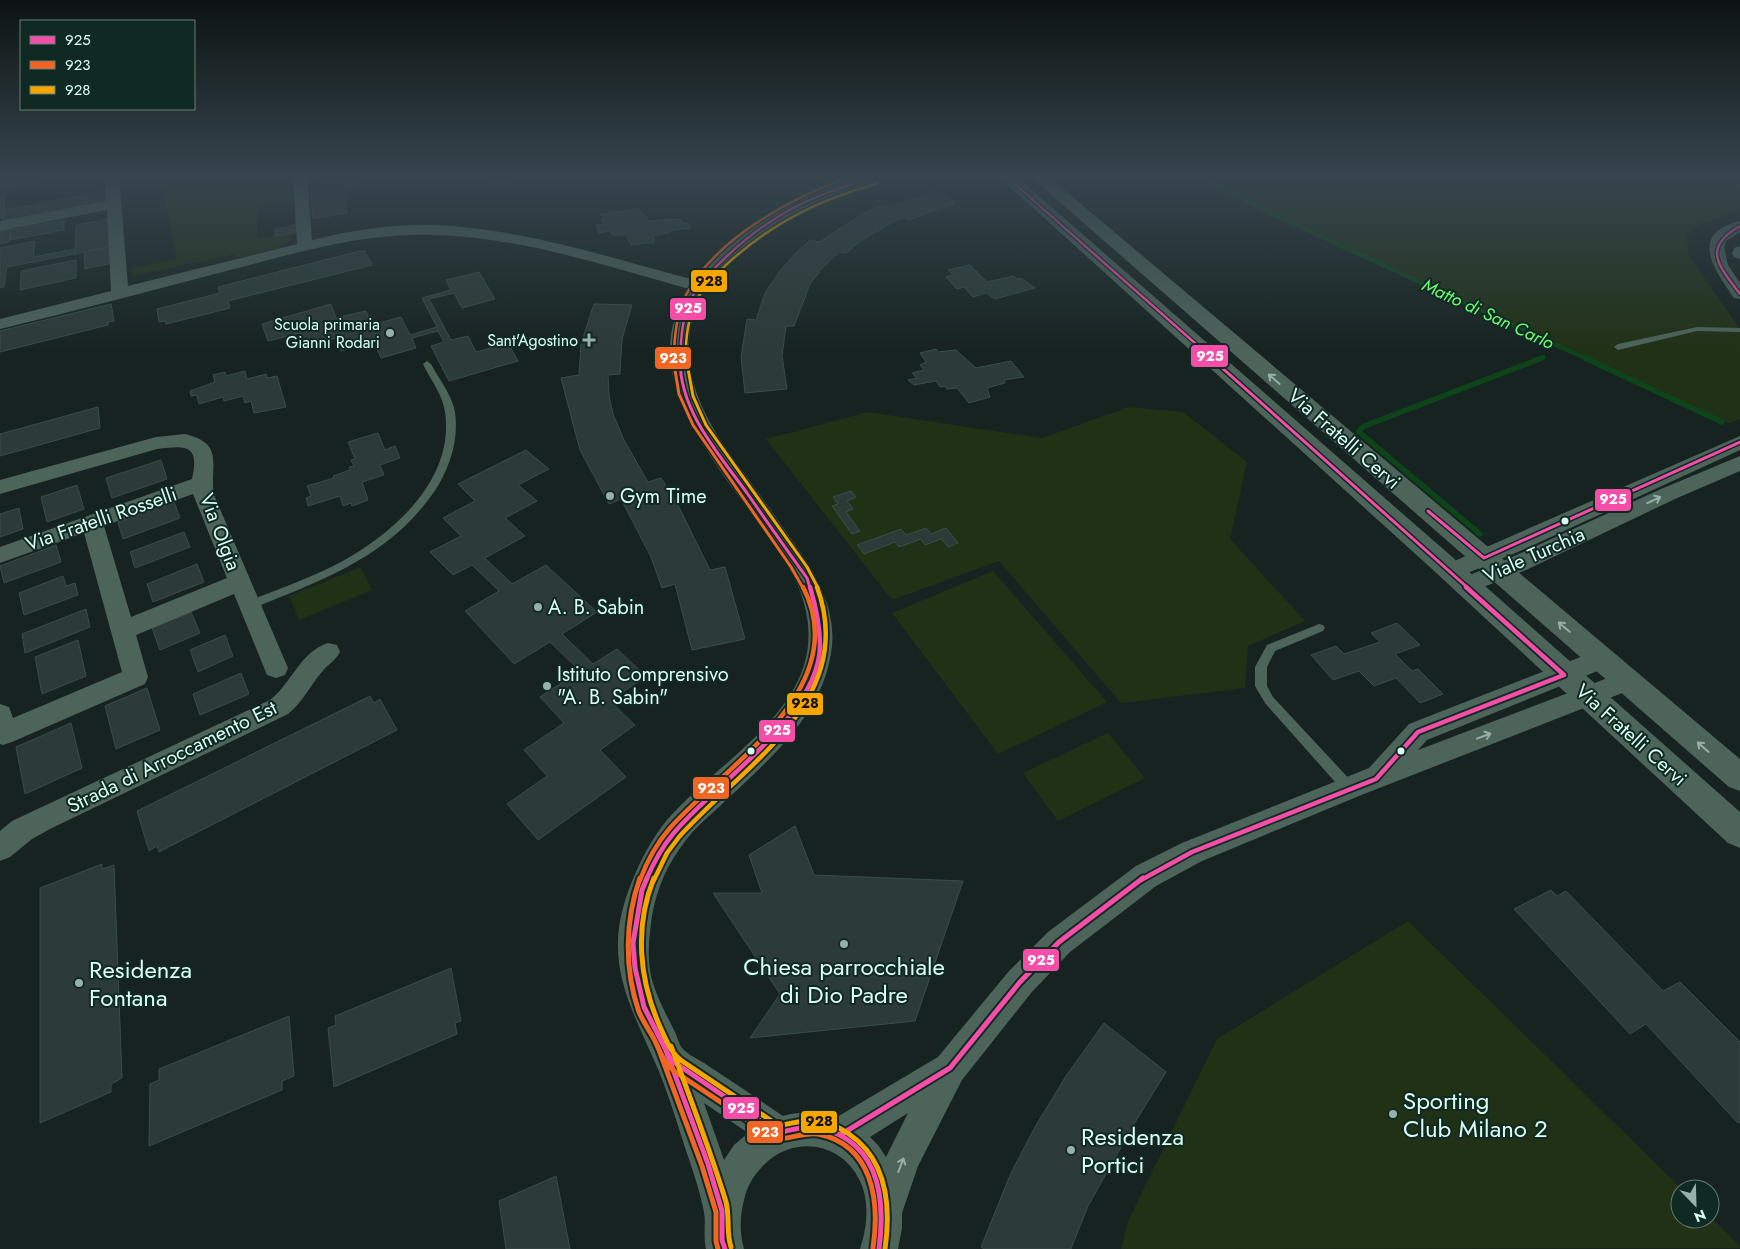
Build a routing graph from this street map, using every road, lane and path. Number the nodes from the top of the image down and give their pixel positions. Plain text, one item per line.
1 (117, 235) edge
2 (304, 235) edge
3 (365, 235) edge
4 (487, 235) edge
5 (751, 235) edge
6 (1072, 235) edge
7 (1107, 235) edge
8 (1723, 235) edge
9 (305, 247) junction
10 (698, 286) junction
11 (120, 294) junction
12 (1740, 294) edge
13 (0, 324) edge
14 (1740, 330) edge
15 (1618, 347) dead end
16 (427, 364) dead end
17 (1740, 442) edge
18 (1740, 463) edge
19 (202, 483) junction
20 (0, 487) edge
21 (92, 522) junction
22 (0, 555) edge
23 (1491, 565) junction
24 (1458, 579) junction
25 (240, 582) junction
26 (250, 605) junction
27 (1319, 628) dead end
28 (123, 630) junction
29 (328, 652) dead end
30 (1601, 659) junction
31 (276, 668) dead end
32 (1564, 674) junction
33 (1626, 681) junction
34 (1586, 695) junction
35 (0, 714) edge
36 (1740, 778) edge
37 (1362, 784) junction
38 (1740, 833) edge
39 (0, 848) edge
40 (671, 1060) junction
41 (950, 1068) junction
42 (778, 1133) junction
43 (840, 1135) junction
44 (722, 1211) junction
45 (885, 1211) junction
46 (725, 1249) edge
47 (879, 1249) edge

1 - 11 street
2 - 9 street
3 - 9 street
4 - 10 street
5 - 10 street
6 - 24 street, Via Fratelli Cervi
23 -> 7 street, Via Fratelli Cervi
8 - 12 street
9 - 11 street
10 - 40 street
11 - 13 street
14 - 15 lane
16 - 26 lane
17 - 23 street, Viale Turchia
23 -> 18 street, Viale Turchia
19 - 20 street, Via Olgia
19 - 21 street, Via Fratelli Rosselli
19 - 25 street, Via Olgia
21 - 22 street, Via Fratelli Rosselli
21 - 28 street
23 - 24 street, Viale Turchia
30 -> 23 street, Via Fratelli Cervi
24 - 32 street, Via Fratelli Cervi
25 - 26 street, Via Olgia
25 - 28 street
26 - 31 street, Via Olgia
27 - 37 lane
28 - 35 street
29 - 39 street, Strada di Arroccamento Est
30 - 32 street
30 - 33 street, Via Fratelli Cervi
32 - 34 street, Via Fratelli Cervi
32 - 37 street
33 - 34 street
36 -> 33 street, Via Fratelli Cervi
37 -> 34 street
34 - 38 street, Via Fratelli Cervi
37 - 41 street
40 - 42 street
40 - 44 street
41 - 43 street
45 -> 41 street
42 - 43 street
42 - 44 street
43 - 45 street
44 - 46 street
45 - 47 street

